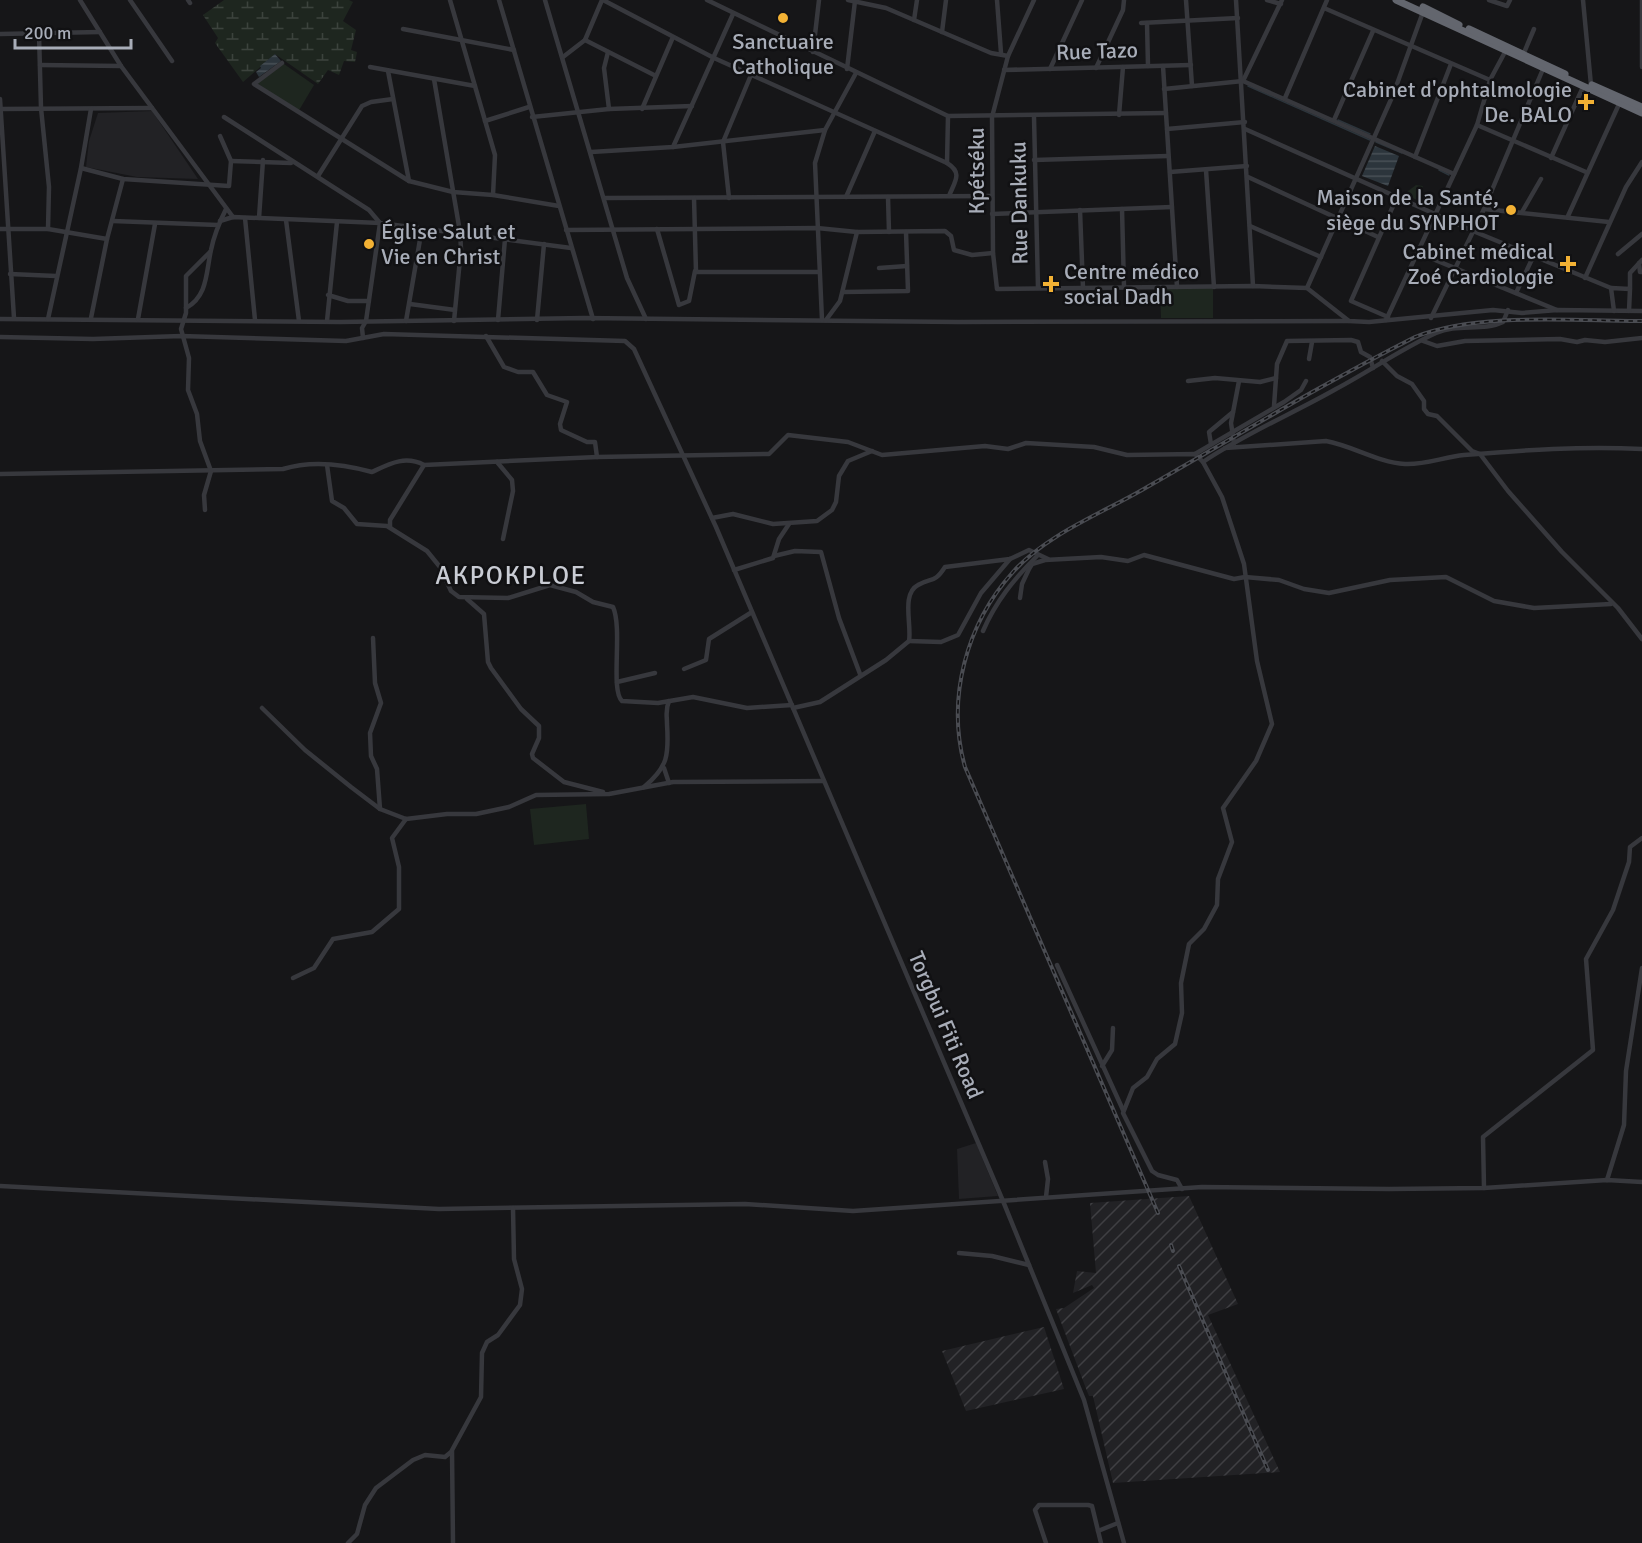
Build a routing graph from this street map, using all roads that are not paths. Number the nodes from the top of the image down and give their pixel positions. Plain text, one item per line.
1 (80, 0) edge
2 (130, 0) edge
3 (450, 0) edge
4 (499, 0) edge
5 (545, 0) edge
6 (602, 0) edge
7 (707, 0) edge
8 (819, 0) edge
9 (848, 0) edge
10 (887, 0) edge
11 (917, 0) edge
12 (946, 0) edge
13 (997, 0) edge
14 (1034, 0) edge
15 (1082, 0) edge
16 (1124, 0) edge
17 (1186, 0) edge
18 (1236, 0) edge
19 (1267, 0) edge
20 (1327, 0) edge
21 (1396, 0) edge
22 (1407, 0) edge
23 (1489, 0) edge
24 (1510, 0) edge
25 (1583, 0) edge
26 (1642, 0) edge
27 (855, 1) edge
28 (1281, 2) edge
29 (886, 8) junction
30 (1324, 8) junction
31 (1424, 10) junction
32 (733, 14) junction
33 (1238, 18) junction
34 (914, 20) junction
35 (1188, 22) junction
36 (1642, 25) edge
37 (403, 29) dead end
38 (1534, 29) dead end
39 (1372, 31) junction
40 (100, 32) junction
41 (942, 32) junction
42 (0, 34) edge
43 (39, 34) junction
44 (673, 37) junction
45 (585, 40) junction
46 (462, 41) junction
47 (475, 43) junction
48 (1410, 46) junction
49 (514, 50) junction
50 (608, 52) junction
51 (813, 52) junction
52 (1505, 52) junction
53 (1001, 53) junction
54 (465, 54) junction
55 (1523, 55) junction
56 (1008, 56) junction
57 (563, 57) junction
58 (714, 58) junction
59 (171, 61) dead end
60 (282, 63) dead end
61 (40, 64) junction
62 (1451, 64) junction
63 (1191, 65) junction
64 (121, 66) junction
65 (1148, 66) junction
66 (1163, 66) junction
67 (1123, 67) junction
68 (1642, 67) edge
69 (370, 68) dead end
70 (1096, 68) junction
71 (847, 69) junction
72 (1050, 69) junction
73 (1543, 69) junction
74 (1004, 70) junction
75 (388, 71) junction
76 (856, 73) junction
77 (751, 75) junction
78 (656, 76) junction
79 (434, 79) junction
80 (1490, 80) junction
81 (1243, 81) junction
82 (475, 86) junction
83 (1192, 86) junction
84 (1590, 88) junction
85 (1164, 89) junction
86 (1285, 98) junction
87 (0, 99) edge
88 (393, 99) junction
89 (1620, 102) junction
90 (692, 106) junction
91 (529, 107) junction
92 (1642, 107) edge
93 (41, 108) junction
94 (152, 108) junction
95 (91, 109) junction
96 (609, 109) junction
97 (0, 110) edge
98 (642, 110) junction
99 (579, 112) junction
100 (1642, 112) edge
101 (836, 113) junction
102 (1166, 113) junction
103 (0, 115) edge
104 (1119, 115) junction
105 (948, 116) junction
106 (224, 117) dead end
107 (532, 117) junction
108 (992, 117) junction
109 (1034, 117) junction
110 (1334, 120) junction
111 (485, 121) junction
112 (1245, 122) junction
113 (1477, 125) junction
114 (1167, 129) junction
115 (1245, 129) junction
116 (825, 130) junction
117 (875, 131) junction
118 (220, 136) dead end
119 (1374, 138) junction
120 (342, 141) junction
121 (723, 142) junction
122 (1514, 142) junction
123 (672, 147) junction
124 (591, 153) junction
125 (1168, 156) junction
126 (1415, 157) junction
127 (1551, 158) junction
128 (263, 160) junction
129 (1034, 160) junction
130 (231, 161) junction
131 (1642, 162) edge
132 (947, 163) junction
133 (294, 164) junction
134 (1247, 166) junction
135 (81, 168) junction
136 (1206, 170) junction
137 (1170, 172) junction
138 (1586, 172) junction
139 (1454, 174) junction
140 (318, 176) junction
141 (1248, 177) junction
142 (1356, 178) junction
143 (123, 179) junction
144 (1541, 179) dead end
145 (409, 181) junction
146 (208, 186) junction
147 (453, 192) junction
148 (493, 195) junction
149 (949, 196) junction
150 (992, 196) junction
151 (846, 197) junction
152 (888, 197) junction
153 (1397, 197) junction
154 (605, 198) junction
155 (694, 198) junction
156 (729, 198) junction
157 (815, 198) junction
158 (559, 206) junction
159 (1172, 207) junction
160 (226, 209) junction
161 (1122, 209) junction
162 (1484, 209) junction
163 (1080, 210) junction
164 (1035, 212) junction
165 (1522, 212) junction
166 (992, 214) junction
167 (1436, 214) junction
168 (1568, 216) junction
169 (233, 217) junction
170 (245, 218) junction
171 (259, 218) junction
172 (1338, 218) junction
173 (286, 220) junction
174 (113, 221) junction
175 (337, 222) junction
176 (1609, 222) junction
177 (219, 223) junction
178 (155, 224) junction
179 (380, 224) junction
180 (1250, 226) junction
181 (9, 228) junction
182 (422, 228) junction
183 (614, 228) junction
184 (657, 228) junction
185 (694, 228) junction
186 (817, 228) junction
187 (0, 229) edge
188 (48, 229) junction
189 (566, 230) junction
190 (68, 231) junction
191 (1473, 231) junction
192 (460, 232) junction
193 (857, 232) junction
194 (889, 232) junction
195 (906, 232) junction
196 (1642, 234) edge
197 (1378, 237) junction
198 (107, 239) junction
199 (506, 239) junction
200 (544, 244) junction
201 (571, 248) junction
202 (210, 252) junction
203 (993, 253) junction
204 (1418, 253) junction
205 (1618, 254) dead end
206 (1534, 255) junction
207 (1321, 257) junction
208 (1640, 261) edge
209 (907, 266) junction
210 (879, 268) dead end
211 (1453, 268) junction
212 (695, 271) junction
213 (819, 272) junction
214 (1642, 272) edge
215 (10, 274) junction
216 (56, 276) junction
217 (1585, 278) junction
218 (1214, 286) junction
219 (1253, 286) junction
220 (1177, 287) junction
221 (1038, 288) junction
222 (1083, 288) junction
223 (1124, 288) junction
224 (1307, 288) junction
225 (1611, 288) junction
226 (1630, 289) junction
227 (844, 292) junction
228 (1516, 293) junction
229 (328, 295) junction
230 (369, 301) junction
231 (410, 304) junction
232 (186, 308) junction
233 (455, 310) junction
234 (1508, 310) junction
235 (1557, 310) junction
236 (1614, 311) junction
237 (1629, 311) junction
238 (1642, 311) edge
239 (14, 318) junction
240 (91, 318) junction
241 (1431, 318) junction
242 (0, 319) edge
243 (48, 319) junction
244 (138, 319) junction
245 (185, 319) junction
246 (593, 319) junction
247 (646, 319) junction
248 (1387, 319) junction
249 (255, 320) junction
250 (498, 320) junction
251 (824, 320) junction
252 (299, 321) junction
253 (327, 321) junction
254 (366, 321) junction
255 (406, 321) junction
256 (454, 321) junction
257 (537, 321) junction
258 (1350, 321) junction
259 (182, 336) junction
260 (486, 336) junction
261 (0, 337) edge
262 (363, 338) junction
263 (1642, 338) edge
264 (1423, 341) junction
265 (1312, 342) junction
266 (1309, 359) dead end
267 (1383, 361) junction
268 (1373, 368) junction
269 (1276, 378) junction
270 (1188, 381) dead end
271 (1239, 381) junction
272 (1306, 381) dead end
273 (1274, 406) junction
274 (1233, 412) junction
275 (1232, 431) junction
276 (1234, 443) junction
277 (1210, 444) junction
278 (1225, 448) junction
279 (1642, 449) edge
280 (872, 451) junction
281 (1195, 454) junction
282 (1480, 454) junction
283 (597, 457) junction
284 (684, 457) junction
285 (497, 462) junction
286 (1203, 462) junction
287 (327, 465) junction
288 (424, 465) junction
289 (211, 471) junction
290 (0, 474) edge
291 (205, 510) dead end
292 (711, 518) junction
293 (789, 524) junction
294 (390, 527) junction
295 (503, 539) dead end
296 (774, 556) junction
297 (1038, 556) junction
298 (1010, 559) junction
299 (1051, 560) junction
300 (734, 570) junction
301 (1245, 577) junction
302 (464, 598) junction
303 (1020, 598) dead end
304 (1611, 604) junction
305 (752, 612) junction
306 (983, 631) dead end
307 (373, 638) dead end
308 (1642, 639) edge
309 (909, 641) junction
310 (684, 669) dead end
311 (655, 673) dead end
312 (860, 674) junction
313 (618, 682) junction
314 (669, 701) junction
315 (658, 703) junction
316 (792, 706) junction
317 (262, 708) dead end
318 (666, 710) junction
319 (664, 768) junction
320 (824, 780) junction
321 (669, 783) junction
322 (644, 787) junction
323 (609, 794) junction
324 (380, 809) junction
325 (406, 819) junction
326 (1642, 838) edge
327 (1057, 965) dead end
328 (1642, 968) edge
329 (293, 978) dead end
330 (1113, 1028) dead end
331 (1102, 1066) junction
332 (1123, 1111) junction
333 (1045, 1162) dead end
334 (1607, 1180) junction
335 (1642, 1182) edge
336 (0, 1186) edge
337 (1484, 1188) junction
338 (1182, 1189) junction
339 (1046, 1197) junction
340 (1003, 1201) junction
341 (513, 1208) junction
342 (960, 1253) dead end
343 (1029, 1265) junction
344 (452, 1449) junction
345 (1118, 1523) junction
346 (1098, 1531) junction
347 (348, 1543) edge
348 (453, 1543) edge
349 (1046, 1543) edge
350 (1101, 1543) edge
351 (1124, 1543) edge

1 - 40 street
2 - 59 street
3 - 46 street
4 - 49 street
5 - 57 street
6 - 44 street
6 - 45 street
7 - 32 street
8 - 51 street
9 - 27 street
10 - 29 street
11 - 34 street
12 - 41 street
13 - 53 street
14 - 56 street, Kpétséku
15 - 72 street
16 - 70 street
17 - 35 street
18 - 33 street
19 - 28 street
20 - 30 street
21 - 31 highway
22 - 31 highway
23 - 24 street
25 - 84 street
26 - 36 street
27 - 29 street
27 - 71 street
28 - 81 street
29 - 34 street
30 - 39 street
30 - 86 street
31 - 48 street
31 - 52 highway
31 - 55 highway
32 - 51 street
32 - 58 street
33 - 35 street
33 - 81 street
34 - 41 street
35 - 63 street
35 - 65 street
36 - 68 street
37 - 46 street
38 - 55 street
39 - 48 street
39 - 110 street
40 - 43 street
40 - 64 street
41 - 53 street
42 - 43 street
43 - 61 street
44 - 58 street
44 - 78 street
45 - 50 street
45 - 57 street
46 - 47 street
46 - 54 street
47 - 49 street
47 - 54 street
48 - 62 street
48 - 119 street
49 - 91 street
50 - 78 street
50 - 96 street
51 - 71 street
52 - 73 highway
52 - 80 street
53 - 56 street
54 - 82 street
55 - 84 highway
56 - 74 street, Kpétséku
57 - 99 street
58 - 77 street
58 - 90 street
60 - 120 street
61 - 64 street
61 - 93 street
62 - 80 street
62 - 126 street
63 - 66 street, Rue Tazo
63 - 83 street
64 - 94 street
65 - 66 street, Rue Tazo
65 - 67 street, Rue Tazo
66 - 85 street
67 - 70 street, Rue Tazo
67 - 104 street
69 - 75 street
70 - 72 street, Rue Tazo
71 - 76 street
72 - 74 street, Rue Tazo
73 - 84 highway
73 - 122 street
74 - 108 street, Kpétséku
75 - 79 street
75 - 88 street
76 - 101 street
76 - 105 street
77 - 101 street
77 - 121 street
78 - 98 street
79 - 82 street
79 - 147 street
80 - 113 street
81 - 83 street
81 - 86 street
81 - 112 street
82 - 111 street
83 - 85 street
84 - 89 highway
84 - 92 highway
84 - 127 street
85 - 102 street
86 - 110 street
87 - 97 street
88 - 120 street
88 - 145 street
89 - 100 highway
89 - 138 street
90 - 98 street
90 - 123 street
91 - 107 street
91 - 111 street
93 - 95 street
93 - 97 street
93 - 188 street
94 - 95 street
94 - 146 street
95 - 135 street
96 - 98 street
96 - 99 street
97 - 103 street
99 - 107 street
99 - 124 street
101 - 116 street
101 - 117 street
102 - 104 street
102 - 114 street
103 - 181 street
104 - 109 street
105 - 108 street
105 - 132 street
106 - 133 street
107 - 158 street
108 - 109 street
108 - 150 street, Kpétséku
109 - 129 street, Rue Dankuku
110 - 119 street
111 - 148 street
112 - 114 street
112 - 115 street
113 - 122 street
113 - 139 street
114 - 125 street
115 - 134 street
115 - 142 street
116 - 121 street
116 - 157 street
117 - 132 street
117 - 151 street
118 - 130 street
119 - 126 street
119 - 142 street
120 - 140 street
120 - 145 street
121 - 123 street
121 - 156 street
122 - 127 street
122 - 162 street
123 - 124 street
124 - 154 street
125 - 129 street
125 - 137 street
126 - 139 street
127 - 138 street
128 - 130 street
128 - 133 street
128 - 171 street
129 - 164 street, Rue Dankuku
130 - 146 street
131 - 176 street
132 - 149 street
133 - 140 street
134 - 136 street
134 - 141 street
135 - 143 street
135 - 190 street
136 - 137 street
136 - 218 street
137 - 159 street
138 - 168 street
139 - 167 street
140 - 179 street
141 - 172 street
141 - 180 street
142 - 153 street
142 - 172 street
143 - 146 street
143 - 174 street
144 - 165 street
145 - 147 street
146 - 160 street
147 - 148 street
147 - 192 street
148 - 158 street
149 - 150 street
149 - 152 street
150 - 166 street, Kpétséku
151 - 152 street
151 - 157 street
152 - 194 street
153 - 167 street
153 - 197 street
154 - 155 street
154 - 183 street
155 - 156 street
155 - 185 street
156 - 157 street
157 - 186 street
158 - 189 street
159 - 161 street
159 - 220 street
160 - 169 street
160 - 177 street
161 - 163 street
161 - 223 street
162 - 165 street
162 - 191 street
163 - 164 street
163 - 222 street
164 - 166 street
164 - 221 street, Rue Dankuku
165 - 168 street
166 - 203 street, Kpétséku
167 - 191 street
167 - 204 street
168 - 176 street
169 - 170 street
169 - 177 street
170 - 171 street
170 - 249 street
171 - 173 street
172 - 197 street
172 - 207 street
173 - 175 street
173 - 252 street
174 - 178 street
174 - 198 street
175 - 179 street
175 - 229 street
176 - 217 street
177 - 178 street
177 - 202 street
178 - 244 street
179 - 182 street
179 - 230 street
180 - 207 street
180 - 219 street
181 - 187 street
181 - 188 street
181 - 215 street
182 - 192 street
182 - 231 street
183 - 184 street
183 - 189 street
183 - 247 street
184 - 185 street
184 - 212 street
185 - 186 street
185 - 212 street
186 - 193 street
186 - 213 street
188 - 190 street
189 - 201 street
190 - 198 street
190 - 216 street
191 - 206 street
191 - 211 street
192 - 199 street
192 - 233 street
193 - 194 street
193 - 227 street
194 - 195 street
195 - 203 street
195 - 209 street
196 - 205 street
197 - 248 street
198 - 240 street
199 - 200 street
199 - 250 street
200 - 201 street
200 - 257 street
201 - 246 street
202 - 232 street
202 - 232 street
203 - 221 street, Kpétséku
204 - 211 street
204 - 248 street
206 - 217 street
206 - 228 street
207 - 224 street
208 - 214 street
208 - 226 street
209 - 210 street
209 - 227 street
211 - 228 street
211 - 241 street
212 - 213 street
213 - 251 street
215 - 216 street
215 - 239 street
216 - 243 street
217 - 225 street
218 - 219 street
218 - 220 street
219 - 224 street
220 - 223 street
221 - 222 street
222 - 223 street
224 - 258 street
225 - 226 street
225 - 236 street
226 - 237 street
227 - 251 street
228 - 235 street
229 - 230 street
229 - 253 street
230 - 254 street
231 - 233 street
231 - 255 street
232 - 245 street
233 - 256 street
234 - 235 street
234 - 241 street
234 - 264 street
235 - 236 street
236 - 237 street
237 - 238 street
239 - 242 street
239 - 243 street
240 - 243 street
240 - 244 street
241 - 248 street
244 - 245 street
245 - 249 street
245 - 259 street
246 - 247 street
246 - 257 street
247 - 251 street
248 - 258 street
249 - 252 street
250 - 256 street
250 - 257 street
251 - 258 street
252 - 253 street
253 - 254 street
254 - 255 street
254 - 262 street
255 - 256 street
259 - 261 street, Torgbui Fiti Road
259 - 262 street, Torgbui Fiti Road
259 - 289 street
260 - 262 street, Torgbui Fiti Road
260 - 283 street
260 - 284 street, Torgbui Fiti Road
263 - 264 street
264 - 267 street
265 - 266 street
265 - 268 street
265 - 269 street
267 - 268 street
267 - 282 street
268 - 276 street
269 - 271 street
269 - 273 street
270 - 271 street
271 - 274 street
272 - 273 street
273 - 275 street
274 - 275 street
274 - 277 street
275 - 276 street
275 - 277 street
276 - 278 street
277 - 281 street
278 - 282 street
278 - 286 street
279 - 282 street
280 - 281 street
280 - 284 street
280 - 293 street
281 - 286 street
282 - 304 street
283 - 284 street
283 - 285 street
284 - 292 street, Torgbui Fiti Road
285 - 288 street
285 - 295 street
286 - 301 street
287 - 288 street
287 - 289 street
287 - 294 street
288 - 294 street
289 - 290 street
289 - 291 street
292 - 293 street
292 - 300 street, Torgbui Fiti Road
293 - 296 street
294 - 302 street
296 - 300 street
296 - 312 street
297 - 298 street
297 - 299 street
297 - 306 street
298 - 309 street
298 - 309 street
299 - 301 street
299 - 303 street
300 - 305 street, Torgbui Fiti Road
301 - 304 street
301 - 332 street
302 - 313 street
302 - 323 street
304 - 308 street
305 - 310 street
305 - 316 street, Torgbui Fiti Road
307 - 324 street
309 - 312 street
311 - 313 street
312 - 316 street
313 - 315 street
314 - 315 street
314 - 316 street
314 - 318 street
315 - 318 street
316 - 320 street, Torgbui Fiti Road
317 - 324 street
318 - 319 street
319 - 321 street
319 - 322 street
320 - 321 street
320 - 340 street, Torgbui Fiti Road
321 - 322 street
322 - 323 street
323 - 325 street
324 - 325 street
325 - 329 street
326 - 337 street
327 - 331 street
328 - 334 street
330 - 331 street
331 - 332 street
332 - 338 street
333 - 339 street
334 - 335 street
334 - 337 street
336 - 341 street
337 - 338 street
338 - 339 street
339 - 340 street
340 - 341 street
340 - 343 street, Torgbui Fiti Road
341 - 344 street
342 - 343 street
343 - 345 street, Torgbui Fiti Road
344 - 347 street
344 - 348 street
345 - 346 street
345 - 351 street, Torgbui Fiti Road
346 - 349 street
346 - 350 street

